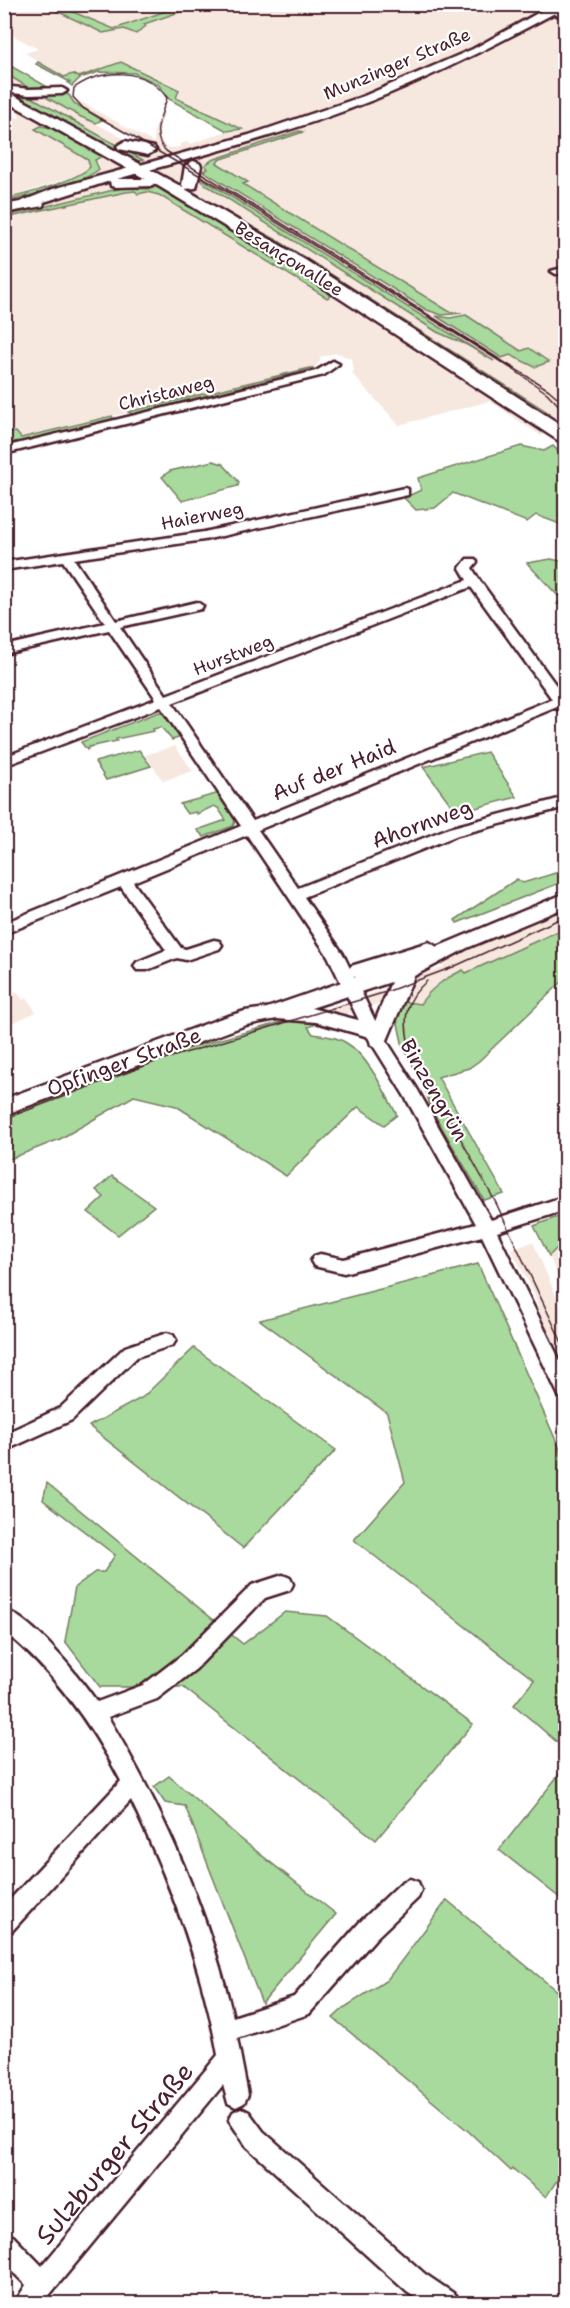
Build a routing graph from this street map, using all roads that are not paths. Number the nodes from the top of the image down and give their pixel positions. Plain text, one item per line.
1 (535, 4) edge
2 (563, 4) edge
3 (551, 12) junction
4 (566, 17) edge
5 (4, 78) edge
6 (4, 89) edge
7 (62, 91) dead end
8 (28, 92) junction
9 (4, 94) edge
10 (238, 142) junction
11 (107, 155) junction
12 (194, 163) junction
13 (152, 170) junction
14 (98, 180) junction
15 (190, 185) junction
16 (25, 205) junction
17 (4, 209) edge
18 (333, 364) dead end
19 (566, 420) edge
20 (566, 437) edge
21 (4, 451) edge
22 (404, 492) dead end
23 (67, 558) junction
24 (471, 562) dead end
25 (4, 566) edge
26 (474, 582) junction
27 (197, 606) dead end
28 (113, 626) junction
29 (4, 650) edge
30 (165, 700) junction
31 (562, 705) edge
32 (4, 762) edge
33 (566, 802) edge
34 (249, 828) junction
35 (125, 880) junction
36 (296, 895) junction
37 (566, 899) edge
38 (4, 929) edge
39 (460, 943) junction
40 (214, 945) dead end
41 (176, 952) junction
42 (142, 966) dead end
43 (406, 970) junction
44 (348, 981) junction
45 (268, 1015) junction
46 (245, 1018) junction
47 (375, 1036) junction
48 (4, 1107) edge
49 (566, 1203) edge
50 (486, 1228) junction
51 (320, 1261) dead end
52 (167, 1340) dead end
53 (566, 1393) edge
54 (4, 1443) edge
55 (283, 1584) dead end
56 (4, 1618) edge
57 (93, 1713) junction
58 (134, 1782) junction
59 (410, 1890) dead end
60 (4, 1923) edge
61 (225, 2031) junction
62 (230, 2058) junction
63 (236, 2095) dead end
64 (241, 2120) dead end
65 (4, 2245) edge
66 (42, 2284) junction
67 (26, 2304) edge
68 (447, 2304) edge

1 - 3 street
2 - 3 street, Munzinger Straße
3 - 4 street
3 - 10 street, Munzinger Straße
5 - 8 main road, Besançonallee
6 - 8 street
7 - 8 street
8 - 13 main road, Besançonallee
9 - 11 main road, Besançonallee
10 - 12 street, Munzinger Straße
10 - 13 street, Munzinger Straße
11 - 13 main road, Besançonallee
11 - 14 street
12 - 13 street, Munzinger Straße
12 - 15 main road
13 - 14 street
13 - 15 main road, Besançonallee
13 - 16 street
13 - 20 main road, Besançonallee
14 - 16 street
15 - 19 main road, Besançonallee
16 - 17 street
18 - 21 street, Christaweg
22 - 23 street, Haierweg
23 - 25 street, Haierweg
23 - 28 street, Binzengrün
24 - 26 street
26 - 30 street, Hurstweg
26 - 31 street
27 - 28 street
28 - 29 street
28 - 30 street, Binzengrün
30 - 32 street, Hurstweg
30 - 34 street, Binzengrün
31 - 34 street, Auf der Haid
33 - 36 street, Ahornweg
34 - 35 street, Auf der Haid
34 - 36 street, Binzengrün
35 - 38 street, Auf der Haid
35 - 41 street
36 - 44 street, Binzengrün
37 - 39 street, Opfinger Straße
39 - 43 street, Opfinger Straße
39 - 44 street, Opfinger Straße
40 - 41 street
41 - 42 street
43 - 44 street, Opfinger Straße
43 - 47 street
44 - 45 street, Opfinger Straße
44 - 46 street, Opfinger Straße
44 - 47 street, Binzengrün
45 - 46 street, Opfinger Straße
45 - 47 street
46 - 48 street, Opfinger Straße
47 - 50 street, Binzengrün
49 - 50 street
50 - 51 street
50 - 53 street, Binzengrün
52 - 54 street
55 - 57 street
56 - 57 street
57 - 58 street
58 - 60 street
58 - 61 street
59 - 61 street
61 - 62 street
62 - 63 street
62 - 66 street, Sulzburger Straße
64 - 68 street
65 - 66 street, Sulzburger Straße
66 - 67 street, Sulzburger Straße

